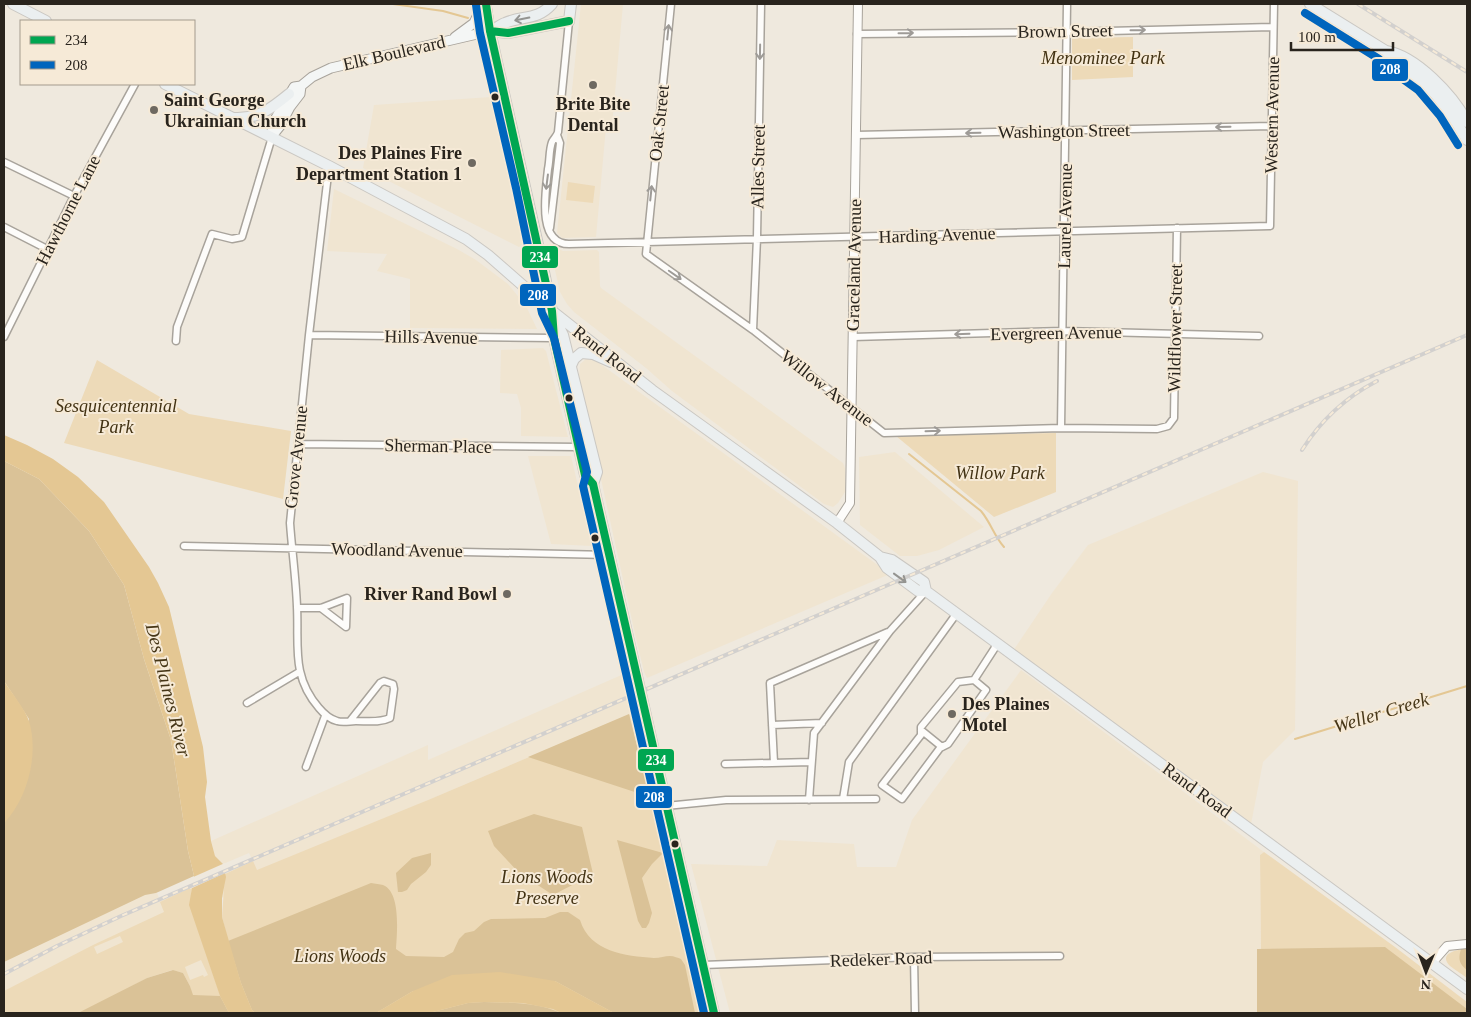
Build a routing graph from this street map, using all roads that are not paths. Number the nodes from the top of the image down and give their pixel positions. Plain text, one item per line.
1 (13, 4) edge
2 (484, 4) edge
3 (552, 4) edge
4 (570, 4) edge
5 (671, 4) edge
6 (760, 4) edge
7 (858, 4) edge
8 (1067, 4) edge
9 (1274, 4) edge
10 (1310, 4) edge
11 (44, 20) edge
12 (569, 21) junction
13 (1272, 27) junction
14 (490, 31) junction
15 (1067, 32) junction
16 (857, 34) junction
17 (448, 41) junction
18 (1386, 51) junction
19 (134, 85) edge
20 (167, 85) edge
21 (301, 86) junction
22 (289, 94) junction
23 (234, 118) junction
24 (1467, 122) edge
25 (1272, 126) junction
26 (1066, 131) junction
27 (856, 136) junction
28 (272, 137) junction
29 (1467, 140) edge
30 (4, 162) edge
31 (329, 166) junction
32 (74, 196) junction
33 (4, 226) edge
34 (1270, 226) joint
35 (1177, 228) junction
36 (1064, 231) junction
37 (757, 238) junction
38 (854, 238) junction
39 (646, 242) junction
40 (48, 250) junction
41 (552, 311) junction
42 (753, 330) junction
43 (1063, 331) junction
44 (1175, 333) junction
45 (309, 335) junction
46 (1259, 336) dead end
47 (4, 337) edge
48 (853, 337) junction
49 (554, 338) junction
50 (176, 341) dead end
51 (570, 368) junction
52 (625, 368) junction
53 (852, 407) junction
54 (1168, 426) joint
55 (1061, 428) junction
56 (298, 444) junction
57 (578, 447) junction
58 (593, 484) junction
59 (837, 523) junction
60 (184, 546) dead end
61 (294, 548) junction
62 (609, 555) junction
63 (926, 591) junction
64 (298, 608) junction
65 (321, 608) junction
66 (957, 613) junction
67 (890, 631) junction
68 (998, 643) junction
69 (299, 672) junction
70 (974, 680) junction
71 (247, 703) dead end
72 (325, 716) junction
73 (350, 721) junction
74 (822, 723) junction
75 (772, 725) junction
76 (921, 730) junction
77 (942, 747) junction
78 (811, 762) junction
79 (774, 763) junction
80 (725, 764) dead end
81 (306, 767) dead end
82 (843, 799) junction
83 (876, 799) dead end
84 (809, 800) junction
85 (666, 806) junction
86 (1467, 944) edge
87 (1060, 956) dead end
88 (914, 957) junction
89 (1432, 963) junction
90 (703, 965) junction
91 (1467, 989) edge
92 (714, 1013) edge
93 (915, 1013) edge

1 - 11 main road
2 - 14 main road
2 - 17 main road
3 -> 14 main road, Elk Boulevard
4 - 12 main road
39 -> 5 street, Oak Street
6 -> 37 street, Alles Street
7 - 16 street, Graceland Avenue
8 - 15 street, Laurel Avenue
9 - 13 street, Western Avenue
10 - 18 main road
12 - 14 main road, Elk Boulevard
12 - 39 street, Harding Avenue
15 -> 13 street, Brown Street
13 - 25 street, Western Avenue
14 - 17 main road, Elk Boulevard
14 - 41 main road
16 -> 15 street, Brown Street
15 - 26 street, Laurel Avenue
16 - 27 street, Graceland Avenue
17 - 21 main road, Elk Boulevard
18 - 24 main road
18 - 29 main road
19 - 32 street, Hawthorne Lane
20 - 23 main road, Rand Road
21 - 22 main road, Elk Boulevard
21 - 28 main road, Elk Boulevard
22 - 23 main road
22 - 28 main road, Elk Boulevard
23 - 28 main road, Rand Road
25 -> 26 street, Washington Street
25 - 34 street, Western Avenue
26 -> 27 street, Washington Street
26 - 36 street, Laurel Avenue
27 - 38 street, Graceland Avenue
28 - 31 main road, Rand Road
28 - 50 street, Elk Boulevard
30 - 32 street
31 - 41 main road, Rand Road
31 - 45 street, Grove Avenue
32 - 40 street, Hawthorne Lane
33 - 40 street
34 - 35 street, Harding Avenue
35 - 36 street, Harding Avenue
35 - 44 street, Wildflower Street
36 - 38 street, Harding Avenue
36 - 43 street, Laurel Avenue
37 - 38 street, Harding Avenue
37 - 39 street, Harding Avenue
37 - 42 street, Alles Street
38 - 48 street, Graceland Avenue
39 -> 42 street, Willow Avenue
40 - 47 street, Hawthorne Lane
41 - 49 main road
41 - 51 main road
41 - 52 main road, Rand Road
42 - 53 street, Willow Avenue
43 - 44 street, Evergreen Avenue
43 -> 48 street, Evergreen Avenue
43 - 55 street, Laurel Avenue
44 - 46 street, Evergreen Avenue
44 - 54 street, Wildflower Street
45 - 49 street, Hills Avenue
45 - 56 street, Grove Avenue
48 - 53 street, Graceland Avenue
49 - 57 main road
51 - 52 main road
51 - 58 main road
52 - 59 main road, Rand Road
53 -> 55 street, Willow Avenue
53 - 59 street, Graceland Avenue
54 - 55 street, Willow Avenue
56 - 57 street, Sherman Place
56 - 61 street, Grove Avenue
57 - 58 main road
58 - 62 main road
59 - 63 main road, Rand Road
60 - 61 street, Woodland Avenue
61 - 62 street, Woodland Avenue
61 - 64 street, Grove Avenue
62 - 85 main road
63 - 66 main road, Rand Road
63 - 67 street
64 - 65 street
64 - 69 street, Grove Avenue
65 - 65 street
66 - 68 main road, Rand Road
66 - 82 street
67 - 74 street
67 - 75 street
68 - 70 street
68 - 89 main road, Rand Road
69 - 71 street
69 - 72 street, Grove Avenue
70 - 76 street
70 - 77 street
72 - 73 street
72 - 81 street
73 - 73 street
74 - 75 street
74 - 78 street
75 - 79 street
76 - 77 street
76 - 77 street
78 - 79 street
78 - 84 street
79 - 80 street
82 - 83 street
82 - 84 street
84 - 85 street
85 - 90 main road
86 - 89 street
87 - 88 street, Redeker Road
88 - 90 street, Redeker Road
88 - 93 street
89 - 91 main road, Rand Road
90 - 92 main road

